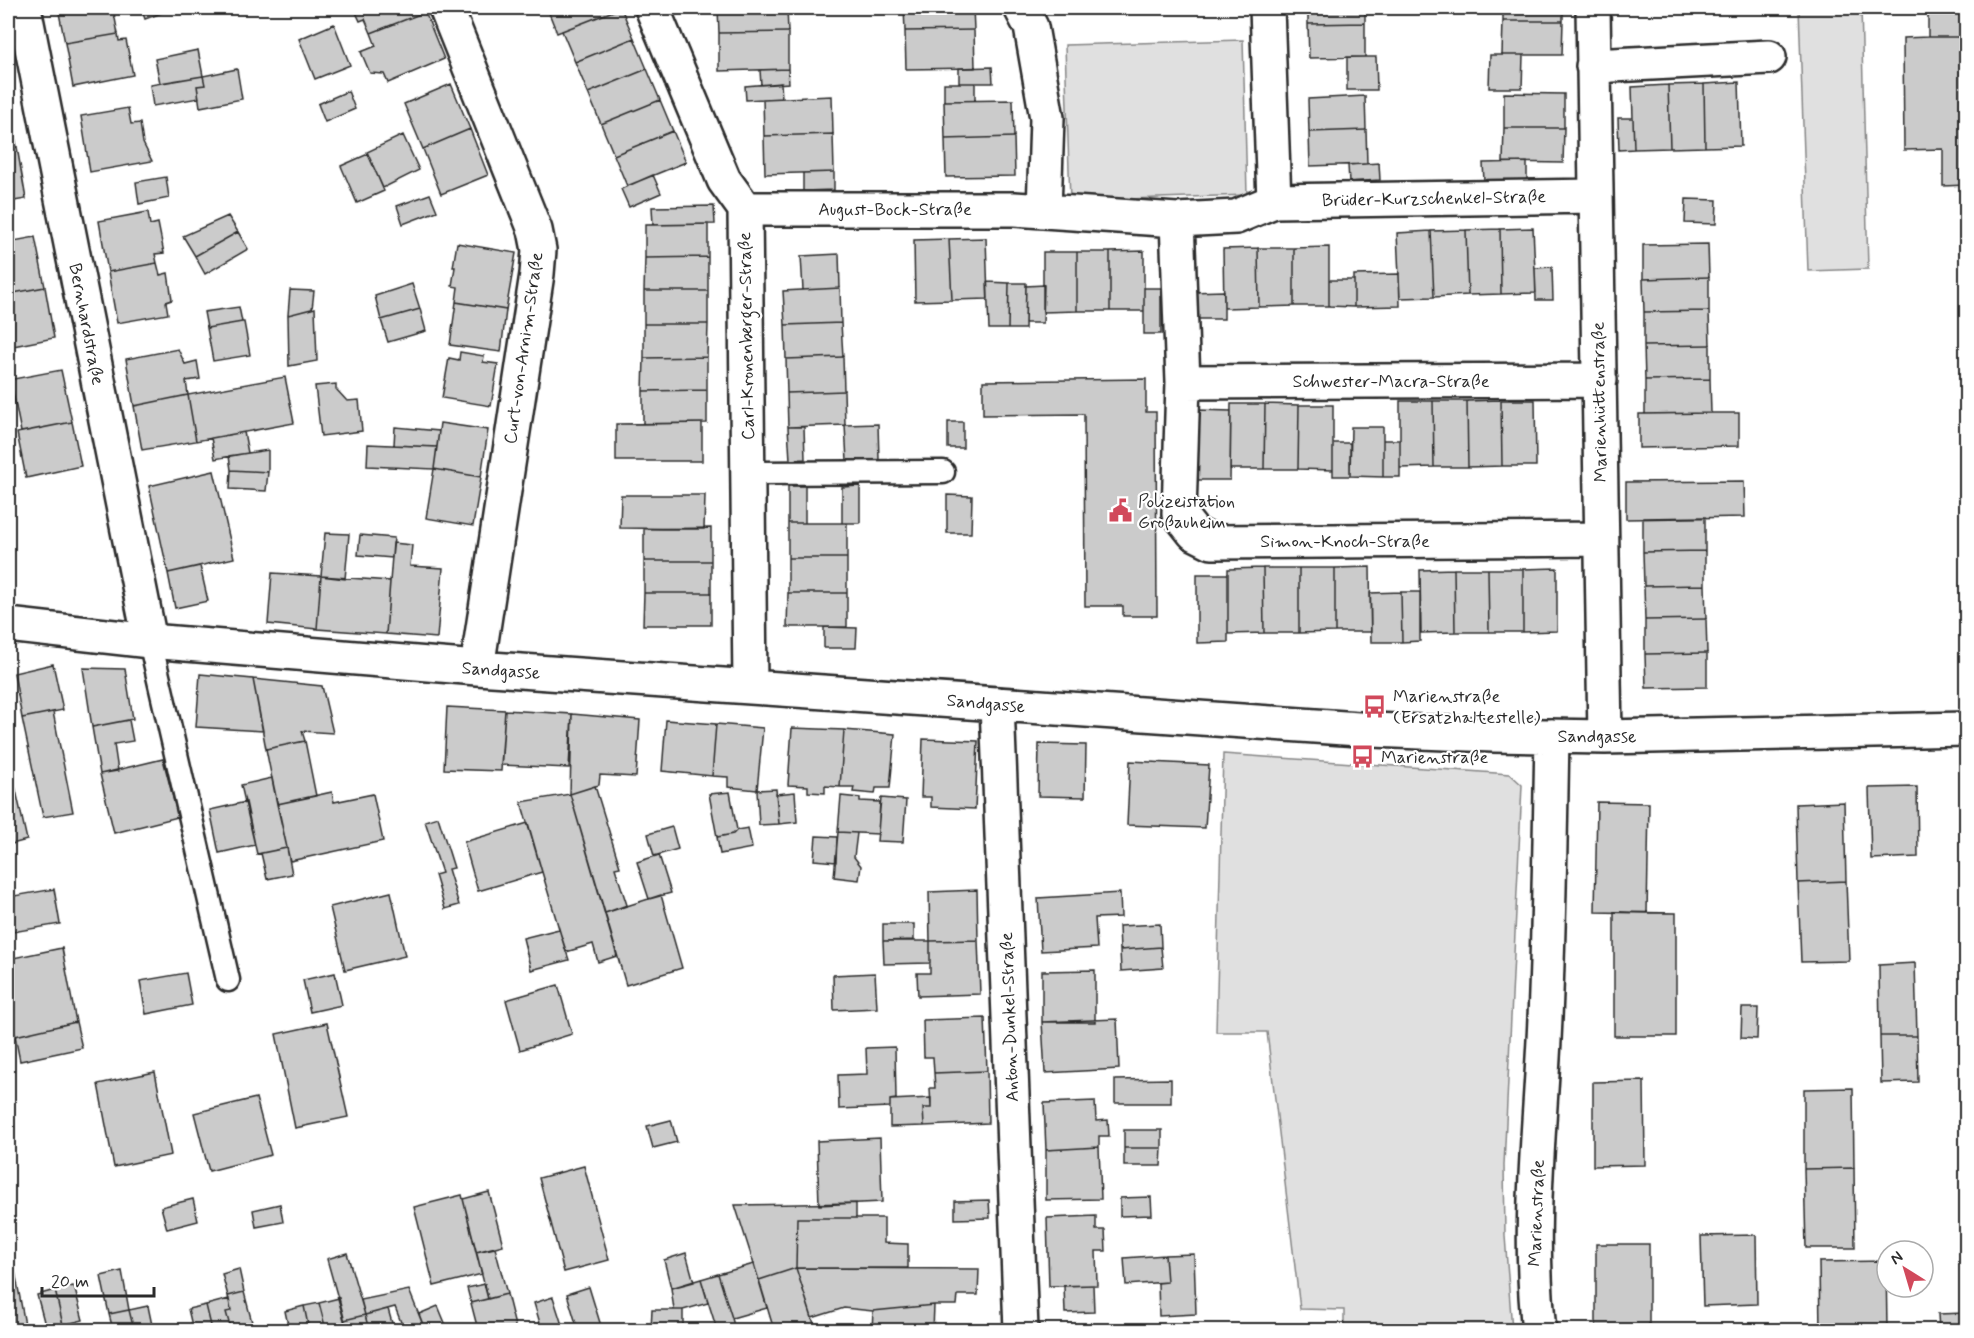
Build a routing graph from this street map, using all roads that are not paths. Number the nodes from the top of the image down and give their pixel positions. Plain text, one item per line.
1 (24, 8) edge
2 (446, 8) edge
3 (652, 8) edge
4 (1593, 8) edge
5 (1267, 15) edge
6 (1026, 17) edge
7 (1769, 57) dead end
8 (1593, 66) junction
9 (1594, 196) junction
10 (1274, 201) junction
11 (745, 209) junction
12 (1044, 211) junction
13 (1177, 220) junction
14 (1600, 380) junction
15 (1183, 382) junction
16 (943, 472) dead end
17 (748, 473) junction
18 (1601, 539) junction
19 (8, 626) edge
20 (150, 641) junction
21 (477, 668) junction
22 (750, 686) junction
23 (997, 704) junction
24 (1966, 729) edge
25 (1552, 736) junction
26 (1605, 737) junction
27 (228, 980) dead end
28 (1021, 1330) edge
29 (1539, 1330) edge

1 - 20 street, Bernhardstraße
2 - 21 street, Curt-von-Arnim-Straße
3 - 11 street, Carl-Kronenberger-Straße
4 - 8 street, Marienhüttenstraße
5 - 10 street
6 - 12 street
7 - 8 street
8 - 9 street, Marienhüttenstraße
9 - 10 street, Brüder-Kurzschenkel-Straße
9 - 14 street, Marienhüttenstraße
10 - 13 street, August-Bock-Straße
11 - 12 street, August-Bock-Straße
11 - 17 street, Carl-Kronenberger-Straße
12 - 13 street, August-Bock-Straße
13 - 15 street, Simon-Knoch-Straße
14 - 15 street, Schwester-Macra-Straße
14 - 18 street, Marienhüttenstraße
15 - 18 street, Simon-Knoch-Straße
16 - 17 lane
17 - 22 street, Carl-Kronenberger-Straße
18 - 26 street, Marienhüttenstraße
19 - 20 street, Sandgasse
20 - 21 street, Sandgasse
20 - 27 lane
21 - 22 street, Sandgasse
22 - 23 street, Sandgasse
23 - 25 street, Sandgasse
23 - 28 street, Anton-Dunkel-Straße
24 - 26 street, Sandgasse
25 - 26 street, Sandgasse
25 - 29 street, Marienstraße

